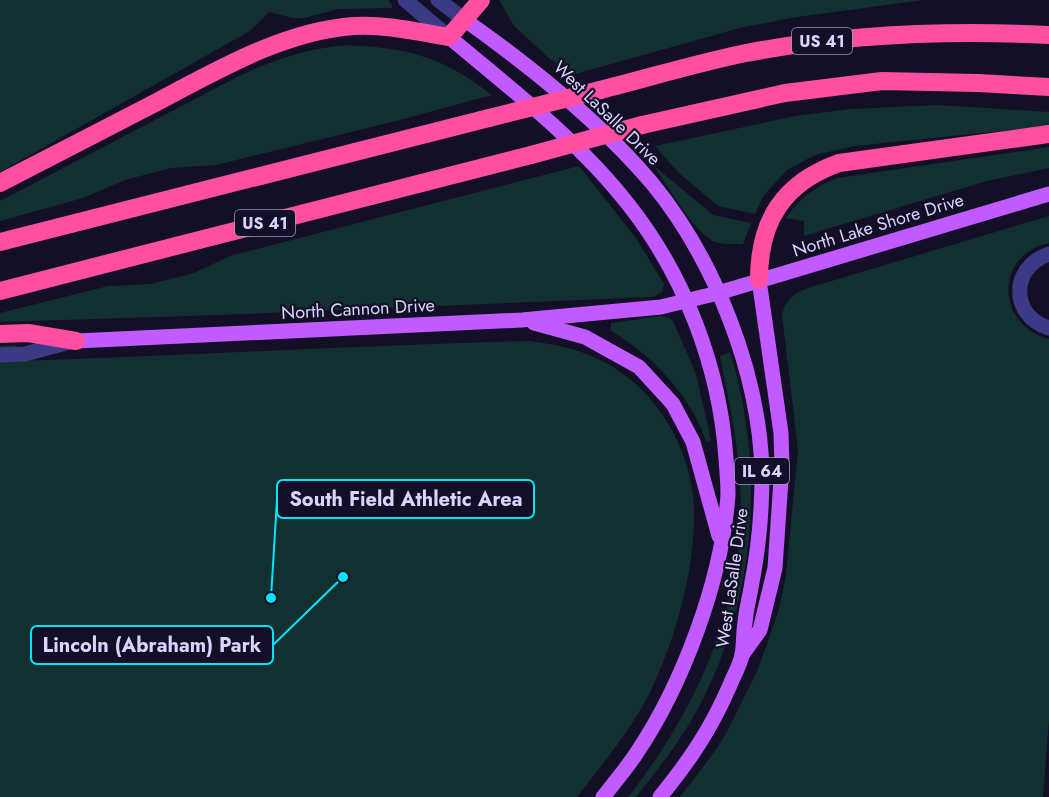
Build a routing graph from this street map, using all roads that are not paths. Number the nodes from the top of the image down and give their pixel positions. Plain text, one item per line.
1 (405, 0) edge
2 (438, 0) edge
3 (481, 0) edge
4 (465, 20) junction
5 (1049, 35) edge
6 (449, 37) junction
7 (1049, 87) edge
8 (1049, 134) edge
9 (0, 183) edge
10 (1049, 194) edge
11 (0, 242) edge
12 (1049, 254) edge
13 (759, 280) junction
14 (0, 291) edge
15 (718, 293) junction
16 (686, 301) junction
17 (522, 321) junction
18 (1049, 328) edge
19 (0, 334) edge
20 (76, 340) junction
21 (0, 355) edge
22 (722, 548) junction
23 (742, 655) junction
24 (603, 797) edge
25 (660, 797) edge

1 - 6 street
2 - 4 street
3 - 4 highway
4 - 6 highway
4 - 15 main road, West LaSalle Drive / IL 64
5 - 11 highway, US 41, bridge
6 - 9 highway
6 - 16 main road, West LaSalle Drive / IL 64
7 - 14 highway, US 41, bridge
8 - 13 highway
10 - 13 main road, North Lake Shore Drive
12 - 18 street
13 - 15 main road, North Lake Shore Drive
13 - 23 main road
15 - 16 main road, North Cannon Drive
15 - 23 main road, West LaSalle Drive / IL 64
16 - 17 main road, North Cannon Drive
16 - 22 main road, West LaSalle Drive / IL 64
17 - 20 main road, North Cannon Drive
17 - 22 main road
19 - 20 highway
20 - 21 street, North Cannon Drive
22 - 24 main road, West LaSalle Drive / IL 64
23 - 25 main road, West LaSalle Drive / IL 64

